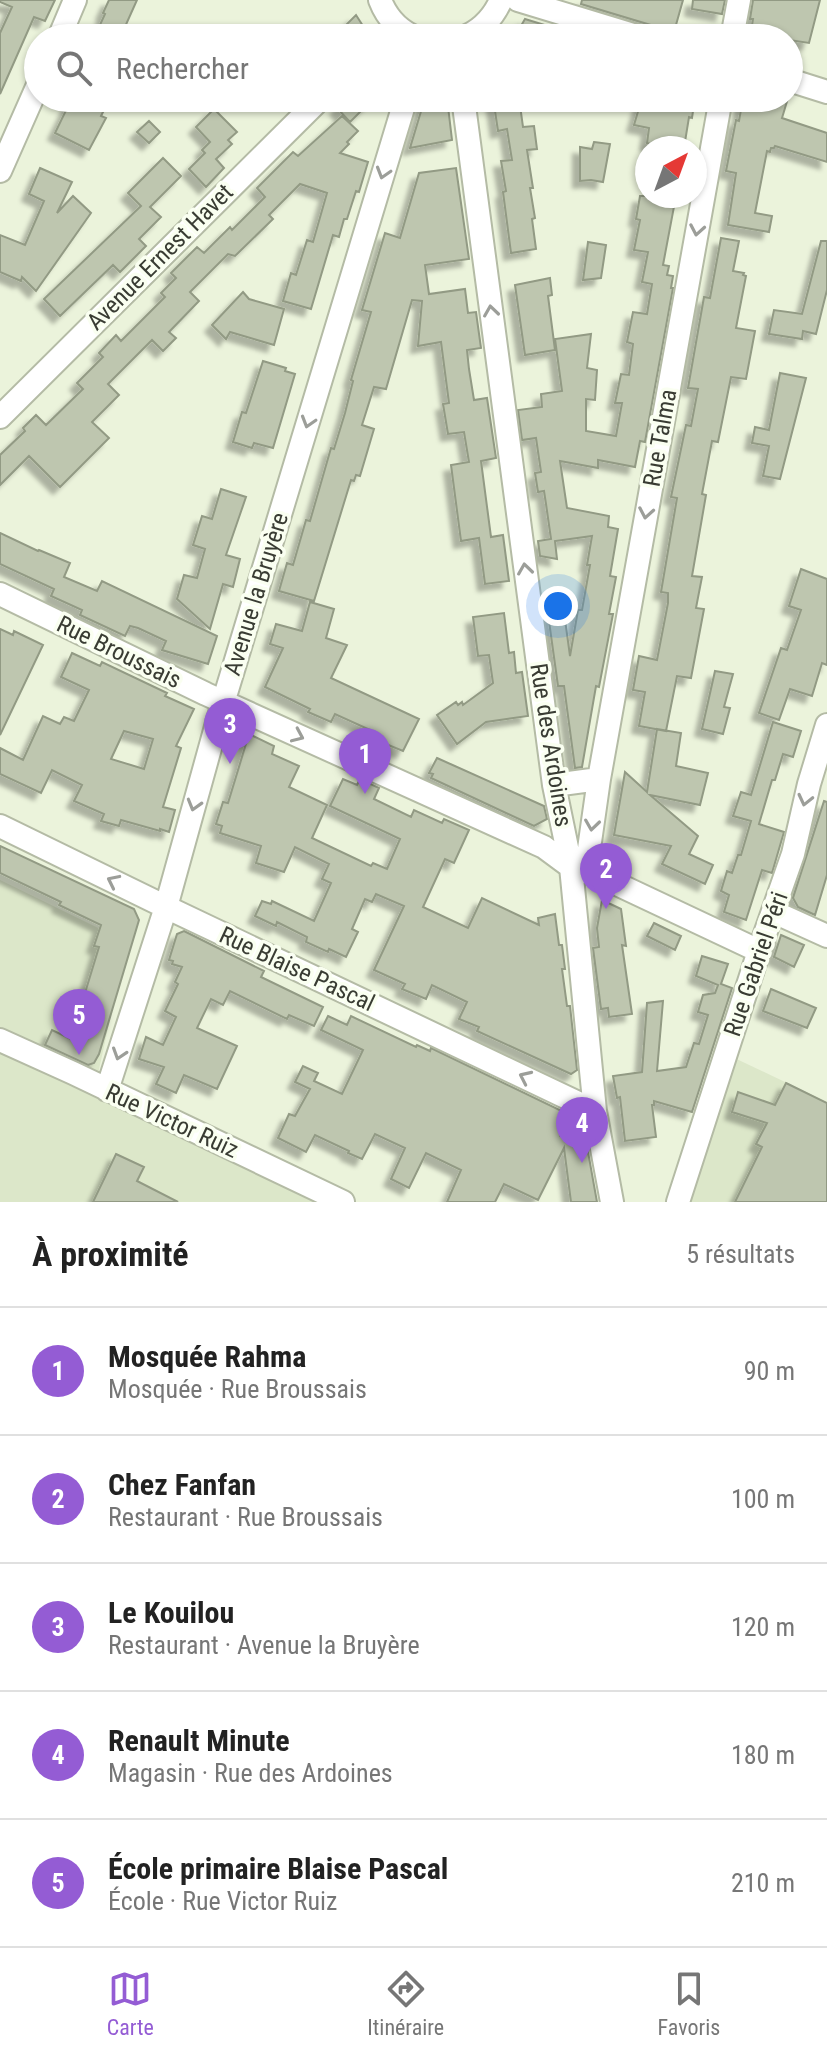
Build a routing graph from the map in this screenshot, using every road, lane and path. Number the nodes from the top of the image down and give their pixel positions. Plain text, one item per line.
1 (75, 0) edge
2 (380, 0) edge
3 (501, 0) edge
4 (518, 0) edge
5 (739, 0) edge
6 (65, 24) edge
7 (387, 24) edge
8 (486, 24) edge
9 (597, 24) edge
10 (735, 24) edge
11 (803, 84) edge
12 (827, 92) edge
13 (26, 112) edge
14 (307, 112) edge
15 (402, 112) edge
16 (465, 112) edge
17 (718, 112) edge
18 (0, 171) edge
19 (0, 417) edge
20 (0, 594) edge
21 (224, 702) junction
22 (827, 725) edge
23 (599, 779) junction
24 (554, 785) junction
25 (0, 826) edge
26 (571, 867) junction
27 (602, 877) junction
28 (166, 907) junction
29 (774, 912) junction
30 (827, 936) edge
31 (759, 951) junction
32 (0, 1040) edge
33 (107, 1090) junction
34 (595, 1111) junction
35 (343, 1202) edge
36 (612, 1202) edge
37 (678, 1202) edge

1 - 6 street
2 - 7 street
3 - 8 street
4 - 9 street
5 - 10 street
11 - 12 street
13 - 18 street
14 - 19 street, Avenue Ernest Havet
15 -> 21 street, Avenue la Bruyère
24 -> 16 street, Rue des Ardoines
17 -> 23 street, Rue Talma
20 - 21 street, Rue Broussais
21 -> 26 street, Rue Broussais
21 -> 28 street, Avenue la Bruyère
22 -> 29 street, Rue Gabriel Péri
23 - 24 street
23 -> 27 street, Rue Talma
24 - 26 street, Rue des Ardoines
28 -> 25 street, Rue Blaise Pascal
26 - 27 street, Rue Broussais
26 - 34 street, Rue des Ardoines
27 - 31 street, Rue Broussais
28 -> 33 street, Avenue la Bruyère
34 -> 28 street, Rue Blaise Pascal
29 - 30 street
29 - 31 street, Rue Gabriel Péri
31 - 37 street, Rue Gabriel Péri
32 - 33 street, Rue Victor Ruiz
33 - 35 street, Rue Victor Ruiz
34 - 36 street, Rue des Ardoines

